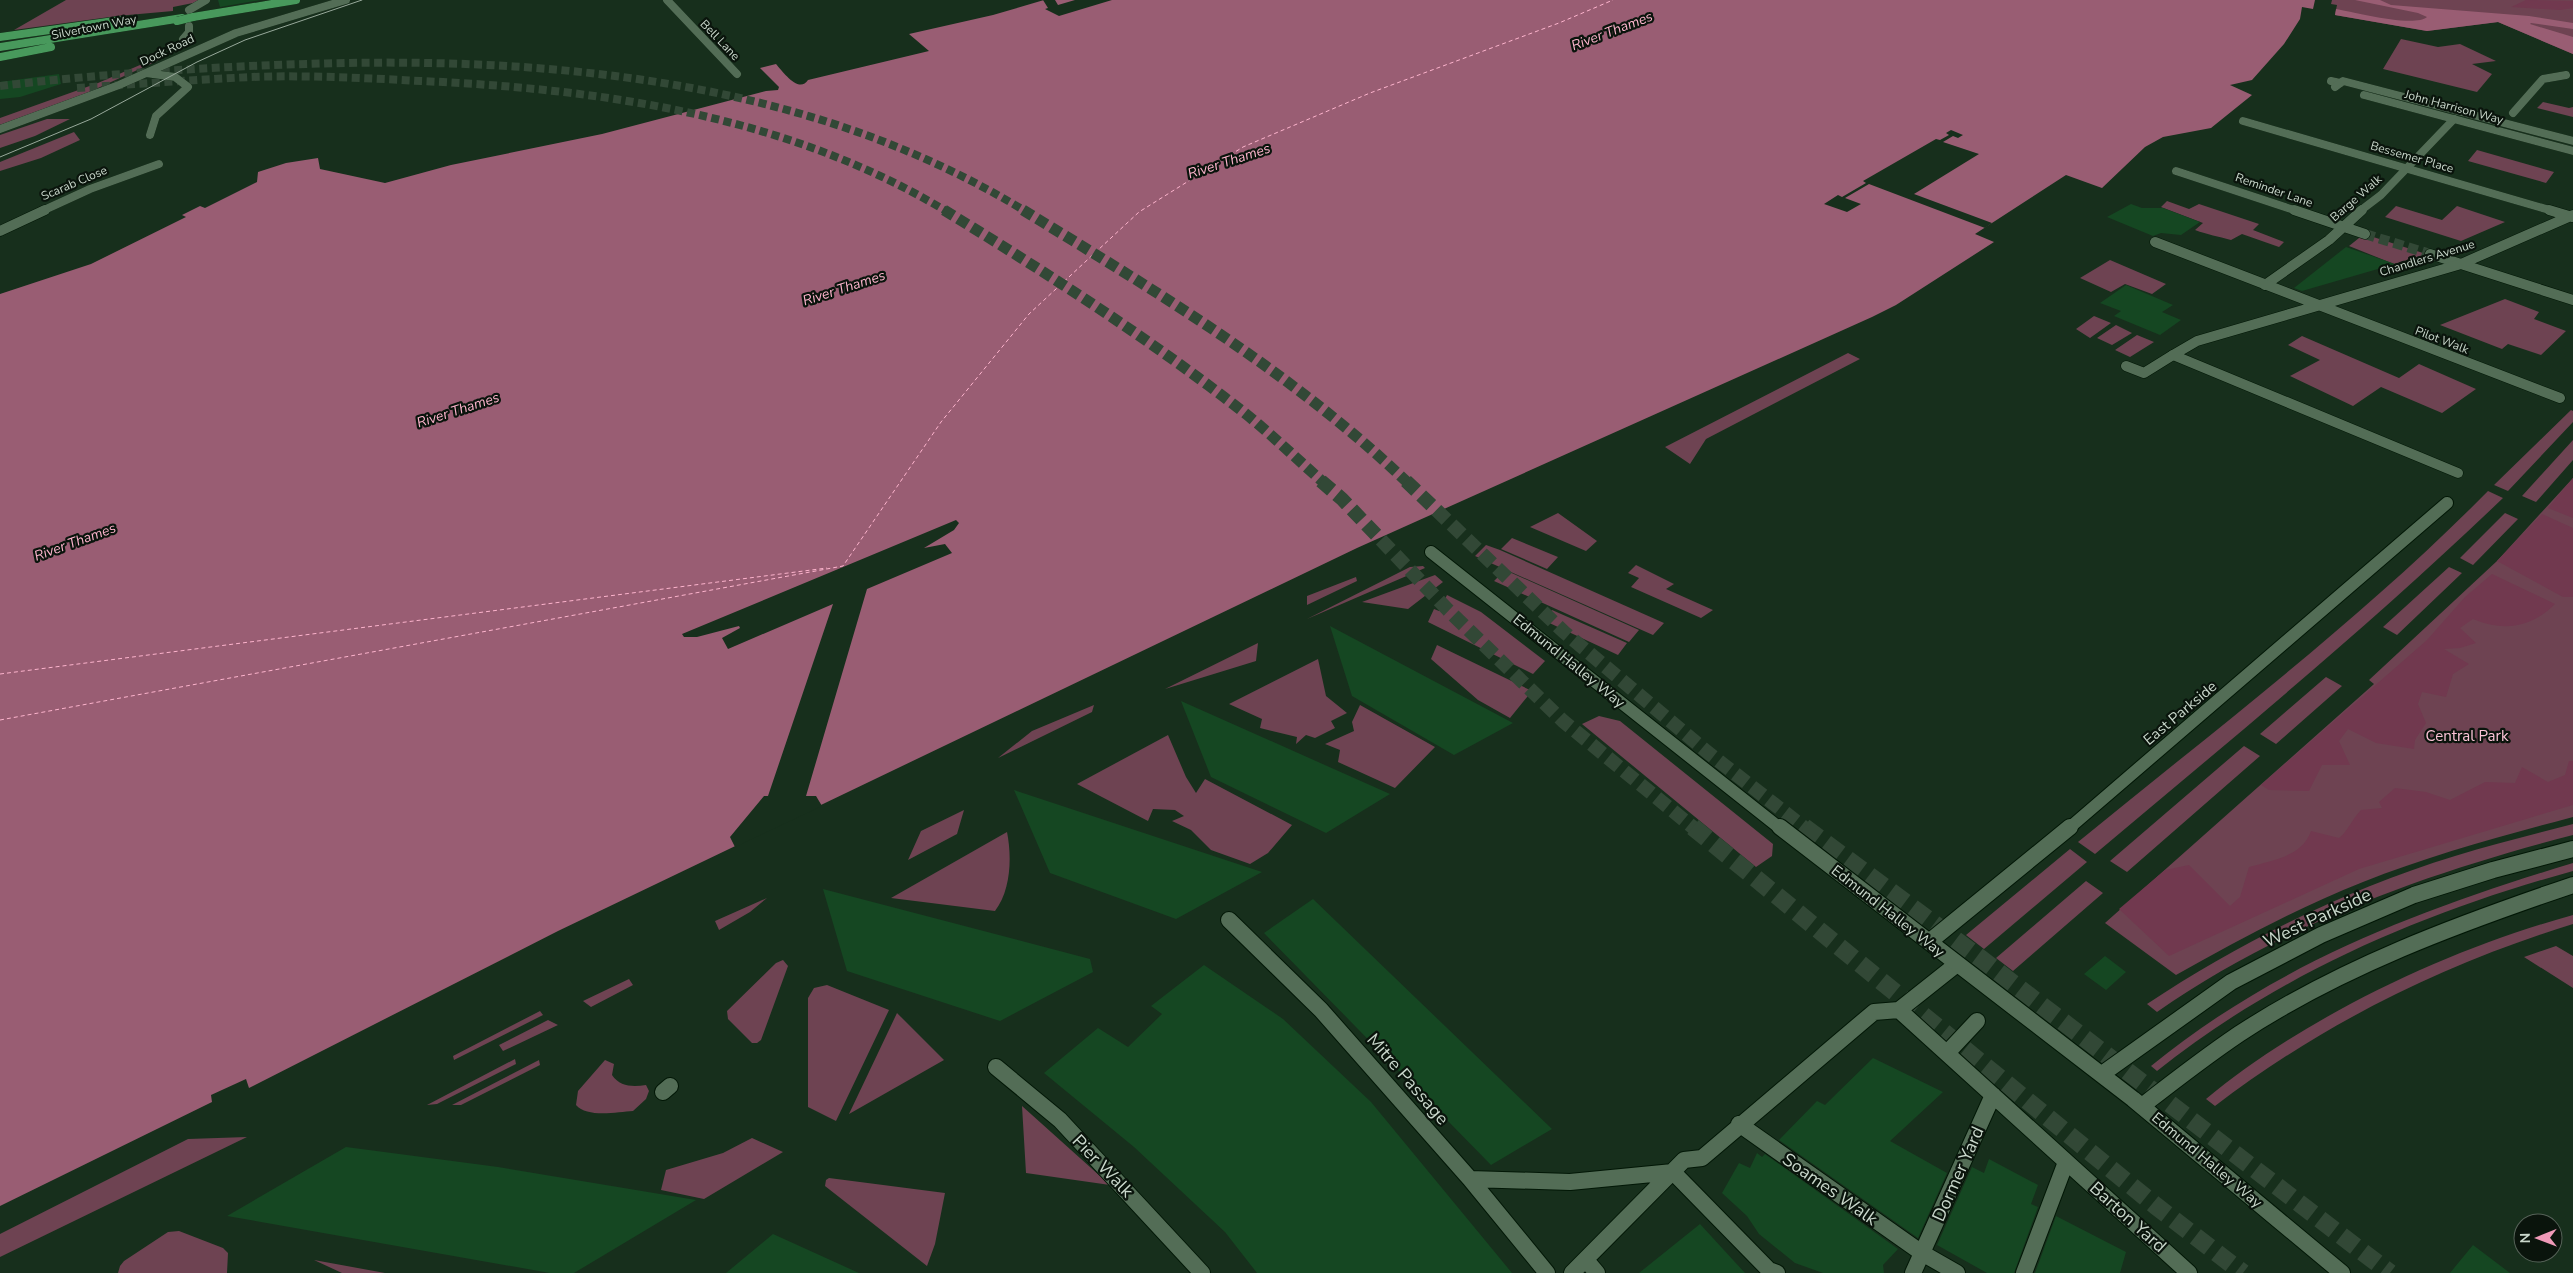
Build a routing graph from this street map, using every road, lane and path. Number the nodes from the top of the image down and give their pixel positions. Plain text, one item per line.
1 (206, 0) edge
2 (296, 0) edge
3 (346, 0) edge
4 (667, 0) edge
5 (191, 13) junction
6 (174, 19) junction
7 (189, 26) dead end
8 (0, 37) edge
9 (183, 39) dead end
10 (0, 47) edge
11 (0, 57) edge
12 (146, 73) junction
13 (737, 74) dead end
14 (2566, 75) dead end
15 (2331, 81) dead end
16 (2340, 83) junction
17 (2454, 119) junction
18 (2243, 120) dead end
19 (2504, 123) junction
20 (0, 129) edge
21 (150, 135) dead end
22 (2573, 141) edge
23 (2573, 151) edge
24 (159, 164) dead end
25 (2406, 168) junction
26 (2176, 170) dead end
27 (2572, 216) edge
28 (2342, 226) junction
29 (0, 231) edge
30 (2365, 234) tunnel mouth
31 (2154, 242) dead end
32 (2430, 254) tunnel mouth
33 (2461, 264) junction
34 (2266, 286) junction
35 (2573, 300) edge
36 (2314, 305) junction
37 (2173, 355) junction
38 (2126, 366) dead end
39 (2560, 398) dead end
40 (2458, 473) dead end
41 (2447, 502) dead end
42 (1431, 552) dead end
43 (2573, 848) edge
44 (2573, 885) edge
45 (1228, 920) dead end
46 (1929, 942) junction
47 (1957, 964) junction
48 (1899, 1010) junction
49 (1977, 1021) dead end
50 (1947, 1053) junction
51 (996, 1067) dead end
52 (2102, 1074) junction
53 (1993, 1095) junction
54 (2142, 1106) junction
55 (1739, 1124) junction
56 (2066, 1162) junction
57 (1673, 1172) junction
58 (1470, 1180) junction
59 (1922, 1253) junction
60 (1591, 1266) edge
61 (1771, 1272) edge
62 (1202, 1273) edge
63 (1547, 1273) edge
64 (1572, 1273) edge
65 (1914, 1273) edge
66 (1957, 1273) edge
67 (2024, 1273) edge
68 (2189, 1273) edge
69 (2342, 1273) edge

1 - 5 street
2 - 5 main road, Silvertown Way
3 - 12 street, Dock Road
4 - 13 street, Bell Lane
5 - 6 main road, Silvertown Way, bridge
5 - 11 main road, Silvertown Way, bridge
6 - 8 main road, Silvertown Way
6 - 10 main road, Silvertown Way
7 - 9 street
12 - 20 street, Dock Road
12 - 21 street
14 - 19 street
15 - 16 street, John Harrison Way
16 - 17 street, John Harrison Way
16 - 19 street, John Harrison Way
17 - 23 street, John Harrison Way
17 - 25 street, Barge Walk
18 - 25 street, Bessemer Place
19 - 22 street, John Harrison Way
24 - 29 street, Scarab Close
25 - 27 street, Bessemer Place
25 - 28 street, Barge Walk
26 - 28 street, Reminder Lane
27 - 33 street, Chandlers Avenue
28 - 30 street, Reminder Lane
28 - 34 street, Barge Walk
31 - 34 street
32 - 33 street
33 - 35 street
33 - 36 street, Chandlers Avenue
34 - 36 street
36 - 37 street, Chandlers Avenue
36 - 39 street, Pilot Walk
37 - 38 street, Chandlers Avenue
37 - 40 street
41 - 46 street, East Parkside
42 - 46 street, Edmund Halley Way
43 - 52 street, West Parkside
44 - 54 street
45 - 58 street, Mitre Passage
46 - 47 street, Edmund Halley Way
47 - 48 street
47 - 52 street, Edmund Halley Way
48 - 50 street
48 - 55 street
49 - 50 street
50 - 53 street
51 - 62 street, Pier Walk
52 - 54 street, Edmund Halley Way
53 - 56 street
53 - 59 street, Dormer Yard
54 - 69 street, Edmund Halley Way
55 - 57 street
55 - 59 street, Soames Walk
56 - 67 street
56 - 68 street, Barton Yard
57 - 58 street
57 - 60 street
57 - 61 street
58 - 63 street, Mitre Passage
59 - 65 street
59 - 66 street, Soames Walk
60 - 64 street

